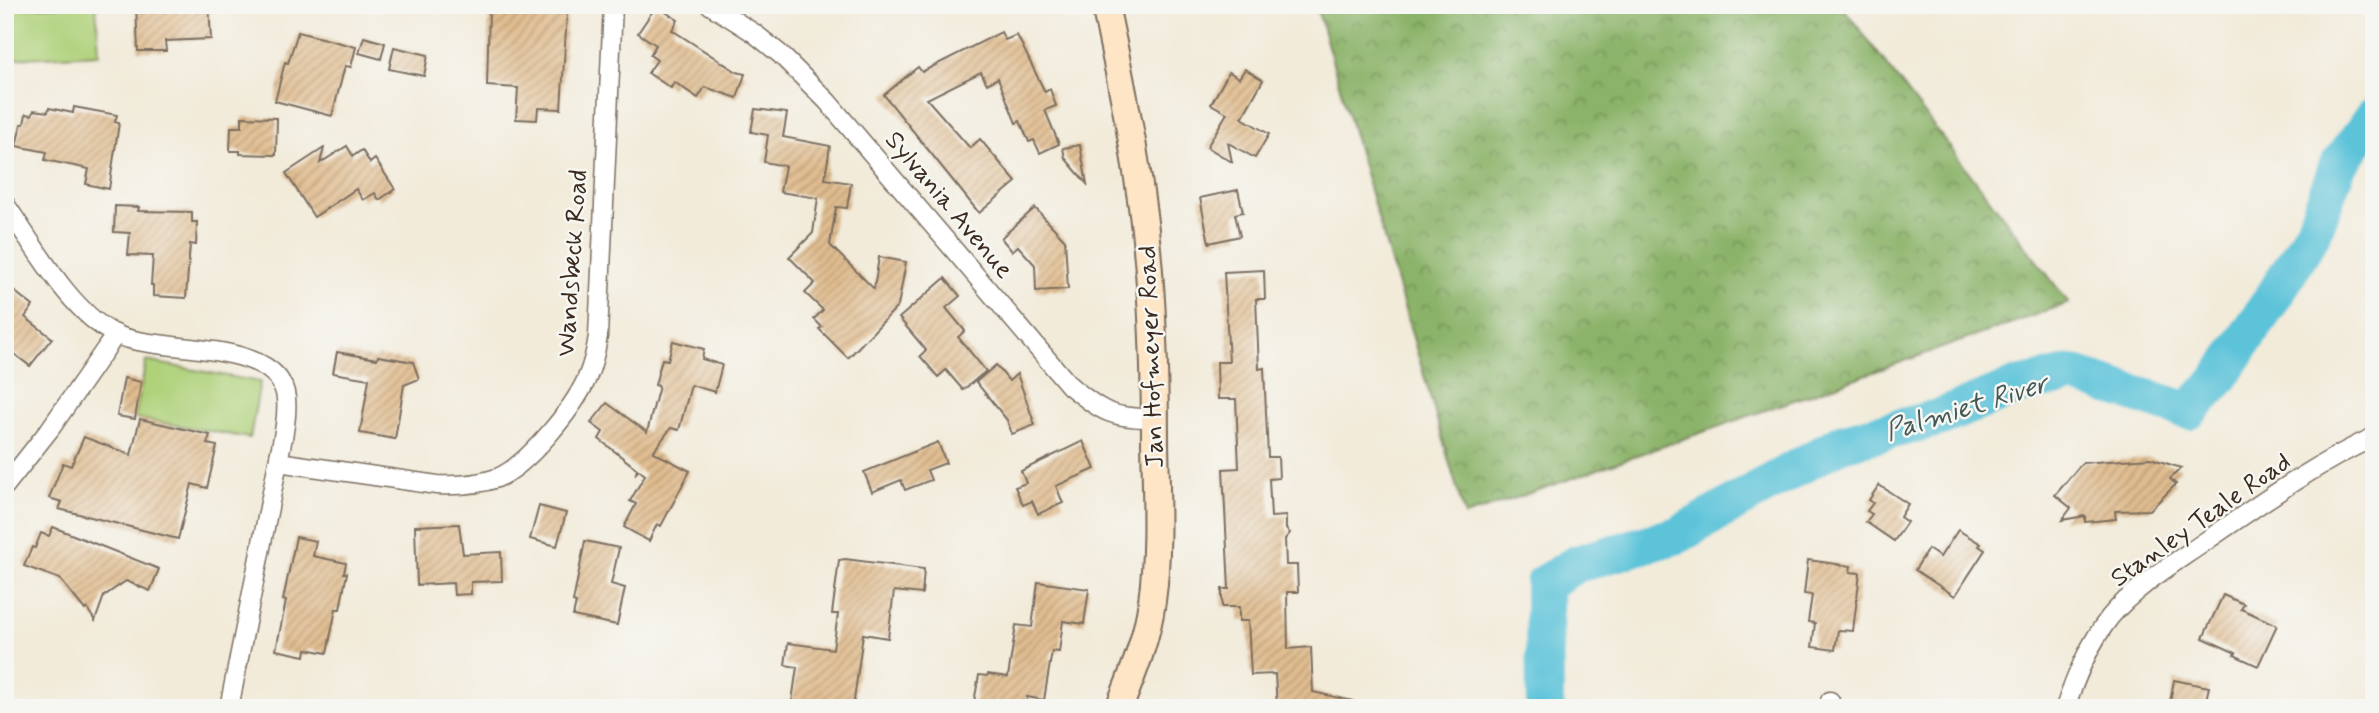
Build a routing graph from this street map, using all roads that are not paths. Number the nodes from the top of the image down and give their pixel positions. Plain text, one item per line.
1 (613, 5) edge
2 (709, 5) edge
3 (1105, 5) edge
4 (5, 204) edge
5 (116, 334) junction
6 (1155, 418) junction
7 (2374, 436) edge
8 (278, 462) junction
9 (5, 486) edge
10 (229, 708) edge
11 (1119, 708) edge
12 (2065, 708) edge

1 - 8 street, Wandsbeck Road
2 - 6 street, Sylvania Avenue
3 - 6 street, Jan Hofmeyer Road
4 - 5 street
5 - 8 street
5 - 9 street
6 - 11 street, Jan Hofmeyer Road
7 - 12 street, Stanley Teale Road
8 - 10 street

